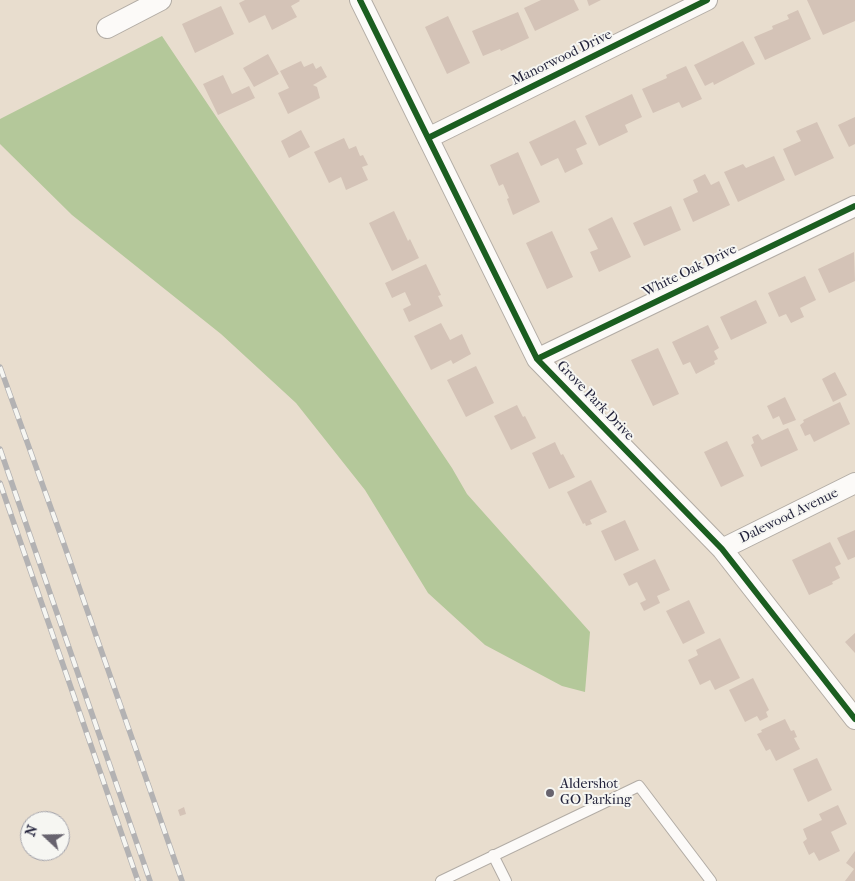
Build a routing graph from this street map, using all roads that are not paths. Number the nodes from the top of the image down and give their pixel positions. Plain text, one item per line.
1 (161, 0) edge
2 (360, 0) edge
3 (707, 0) edge
4 (107, 28) dead end
5 (428, 138) junction
6 (855, 206) edge
7 (537, 359) junction
8 (855, 483) edge
9 (722, 549) junction
10 (855, 719) edge
11 (493, 855) junction
12 (441, 881) edge
13 (506, 881) edge
14 (711, 881) edge

1 - 4 street
2 - 5 street, Grove Park Drive
3 - 5 street, Manorwood Drive
5 - 7 street, Grove Park Drive
6 - 7 street, White Oak Drive
7 - 9 street, Grove Park Drive
8 - 9 street, Dalewood Avenue
9 - 10 street, Grove Park Drive
11 - 12 lane
11 - 13 lane
11 - 14 lane

